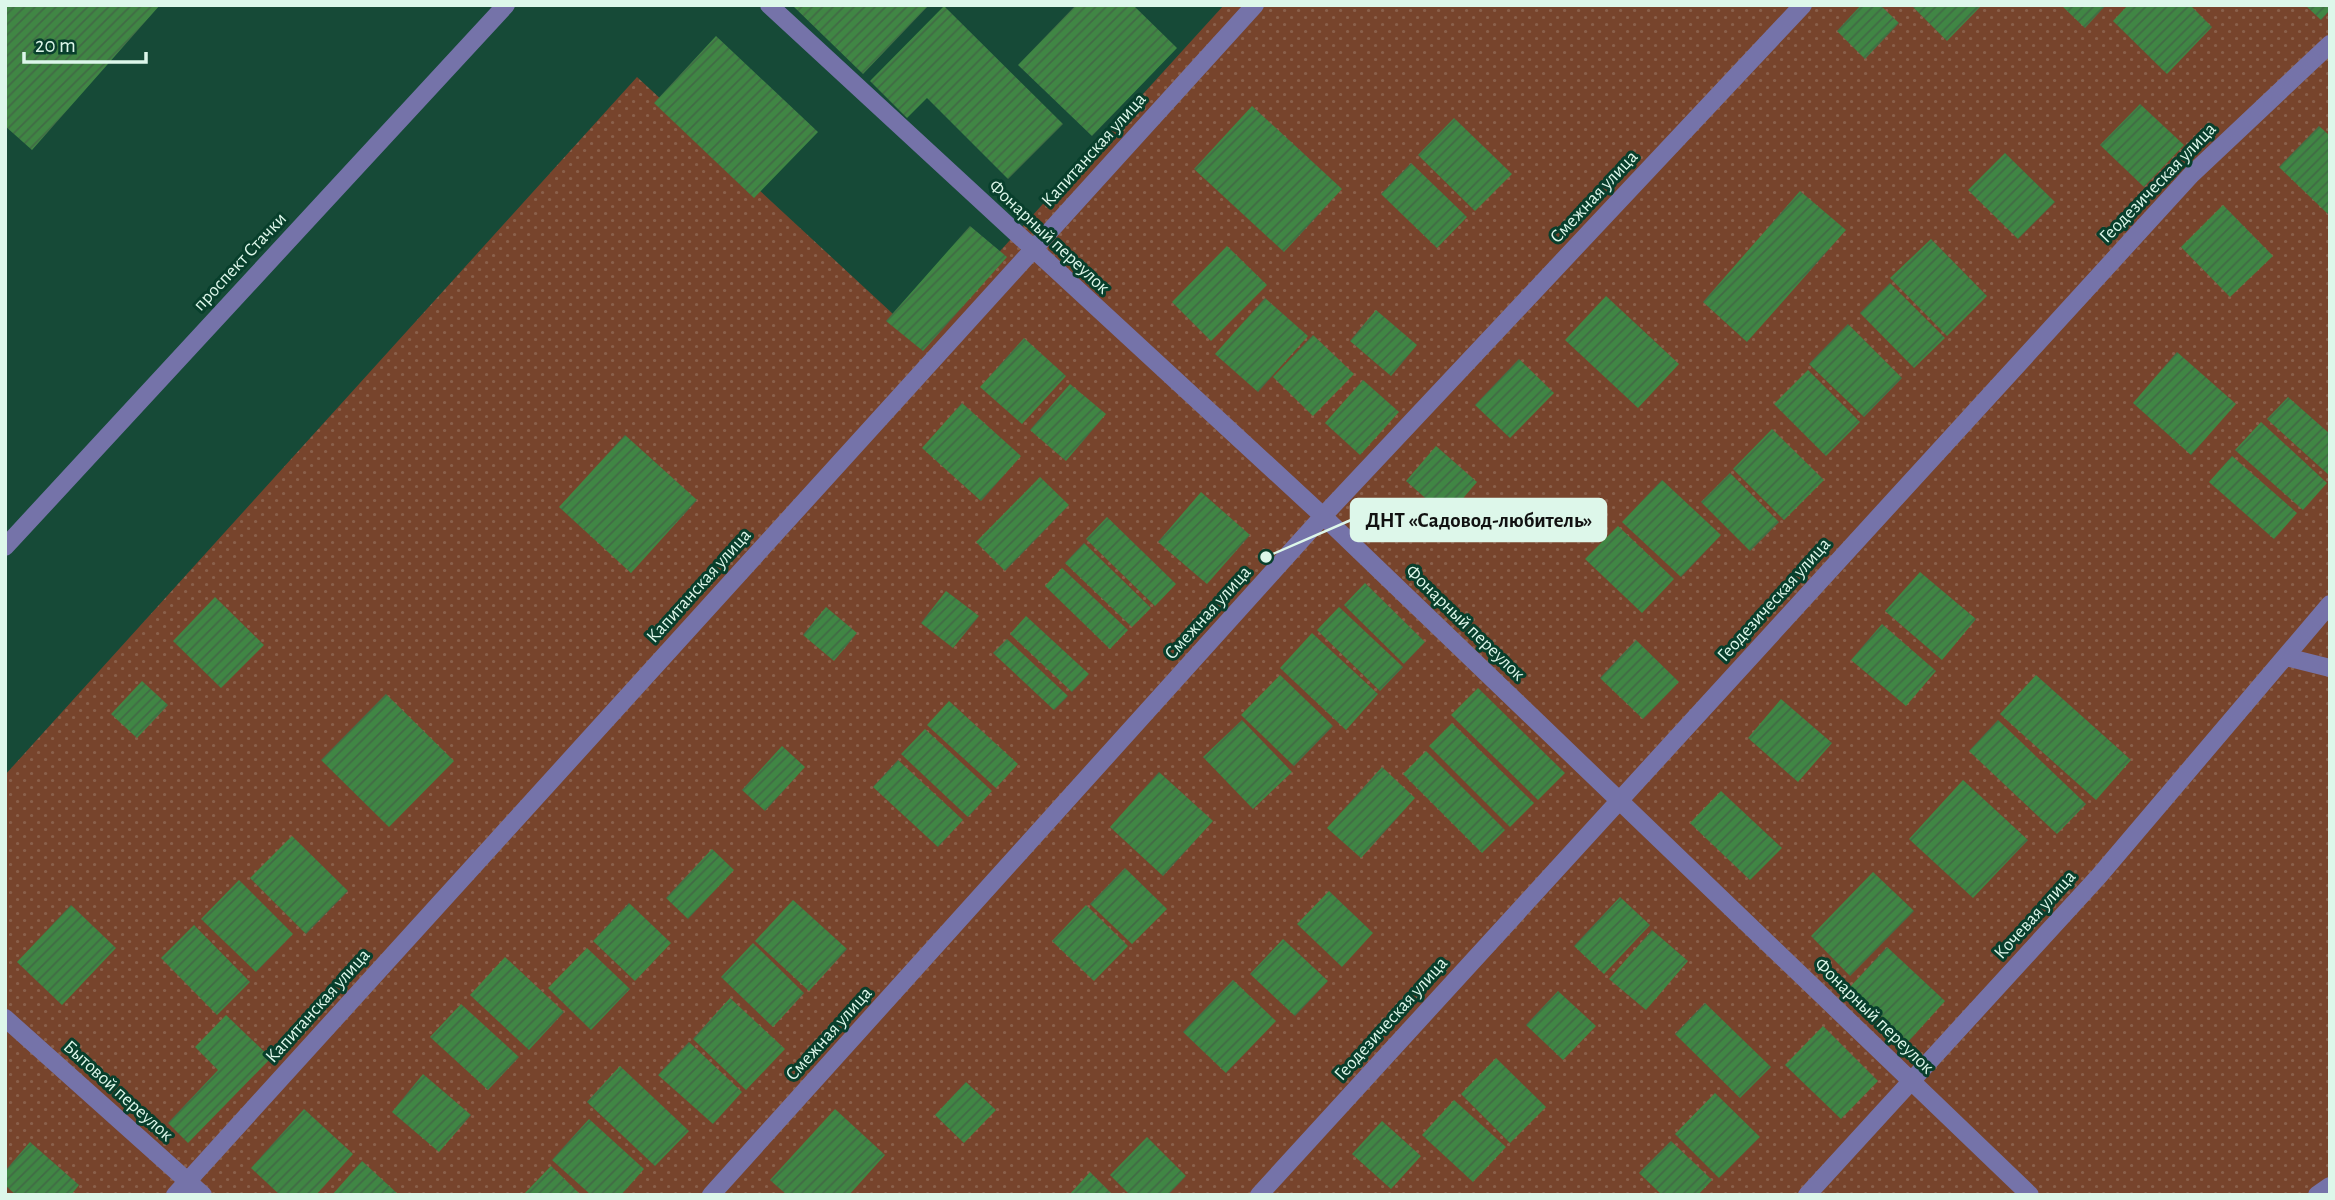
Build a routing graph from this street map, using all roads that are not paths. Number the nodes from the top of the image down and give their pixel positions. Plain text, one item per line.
1 (506, 5) edge
2 (769, 5) edge
3 (1255, 5) edge
4 (1803, 5) edge
5 (2330, 44) edge
6 (1032, 251) junction
7 (1324, 516) junction
8 (5, 547) edge
9 (2330, 604) edge
10 (2286, 657) junction
11 (2330, 668) edge
12 (1620, 800) junction
13 (5, 1018) edge
14 (1911, 1081) junction
15 (188, 1181) junction
16 (2330, 1186) edge
17 (175, 1195) edge
18 (203, 1195) edge
19 (711, 1195) edge
20 (1259, 1195) edge
21 (1807, 1195) edge
22 (2030, 1195) edge
23 (2317, 1195) edge

1 - 8 street, проспект Стачки
2 - 6 street, Фонарный переулок
3 - 6 street, Капитанская улица
4 - 7 street, Смежная улица
5 - 12 street, Геодезическая улица
6 - 7 street, Фонарный переулок
6 - 15 street, Капитанская улица
7 - 12 street, Фонарный переулок
7 - 19 street, Смежная улица
9 - 10 street, Кочевая улица
10 - 11 street
10 - 14 street, Кочевая улица
12 - 14 street, Фонарный переулок
12 - 20 street, Геодезическая улица
13 - 15 street, Бытовой переулок
14 - 21 street, Кочевая улица
14 - 22 street, Фонарный переулок
15 - 17 street, Капитанская улица
15 - 18 street, Бытовой переулок
16 - 23 street

